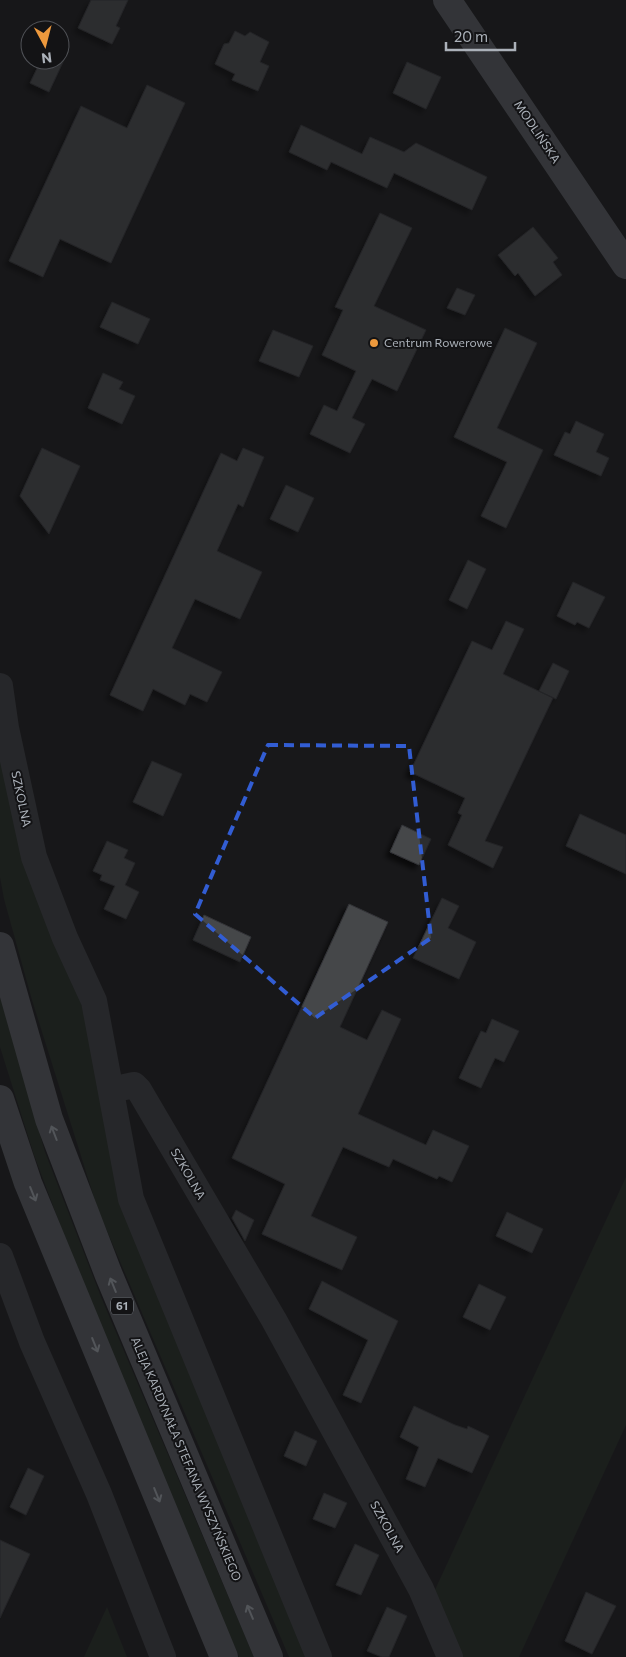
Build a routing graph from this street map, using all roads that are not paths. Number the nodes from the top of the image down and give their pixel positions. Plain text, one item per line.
1 (447, 0) edge
2 (626, 265) edge
3 (0, 686) edge
4 (0, 946) edge
5 (110, 1090) junction
6 (0, 1099) edge
7 (0, 1256) edge
8 (163, 1657) edge
9 (224, 1657) edge
10 (270, 1657) edge
11 (319, 1657) edge
12 (450, 1657) edge

1 - 2 main road, MODLIŃSKA
3 - 5 street, SZKOLNA
10 -> 4 main road, ALEJA KARDYNAŁA STEFANA WYSZYŃSKIEGO / 61
5 - 11 street
5 - 12 street, SZKOLNA
6 -> 9 main road
7 - 8 street

